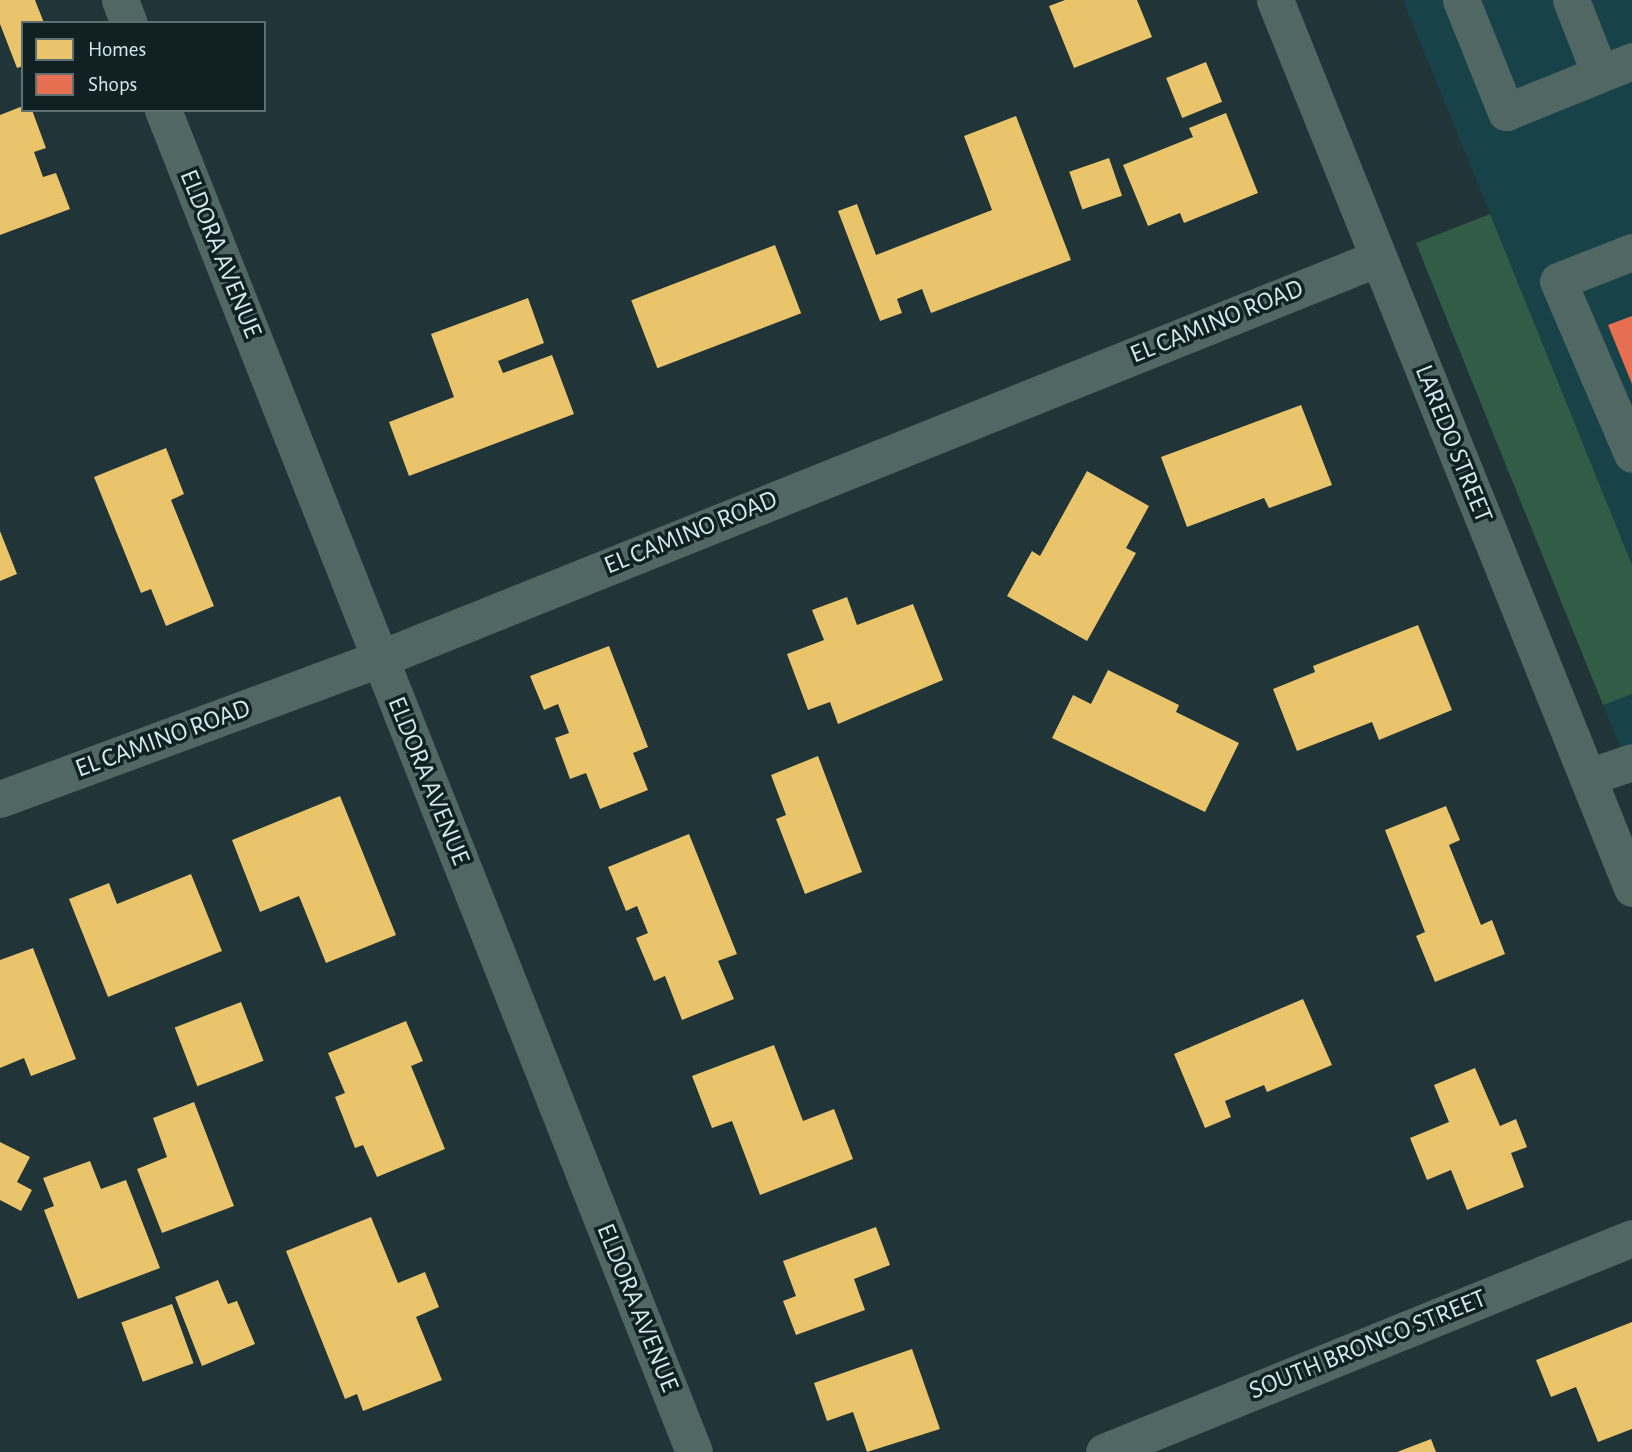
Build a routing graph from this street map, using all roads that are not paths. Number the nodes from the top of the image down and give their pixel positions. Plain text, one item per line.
1 (120, 0) edge
2 (1275, 0) edge
3 (1461, 0) edge
4 (1571, 0) edge
5 (127, 21) edge
6 (1616, 67) edge
7 (164, 112) edge
8 (1632, 252) edge
9 (1378, 258) junction
10 (1632, 454) edge
11 (379, 659) junction
12 (1632, 762) edge
13 (1587, 778) junction
14 (0, 799) edge
15 (1630, 875) edge
16 (1632, 1238) edge
17 (694, 1452) edge
18 (1104, 1452) edge

1 - 5 street
2 - 9 street, LAREDO STREET
3 - 6 street
4 - 6 street
7 - 11 street, ELDORA AVENUE
8 - 10 street
9 - 11 street, EL CAMINO ROAD
9 - 13 street, LAREDO STREET
11 - 14 street, EL CAMINO ROAD
11 - 17 street, ELDORA AVENUE
12 - 13 street
13 - 15 street, LAREDO STREET
16 - 18 street, SOUTH BRONCO STREET

